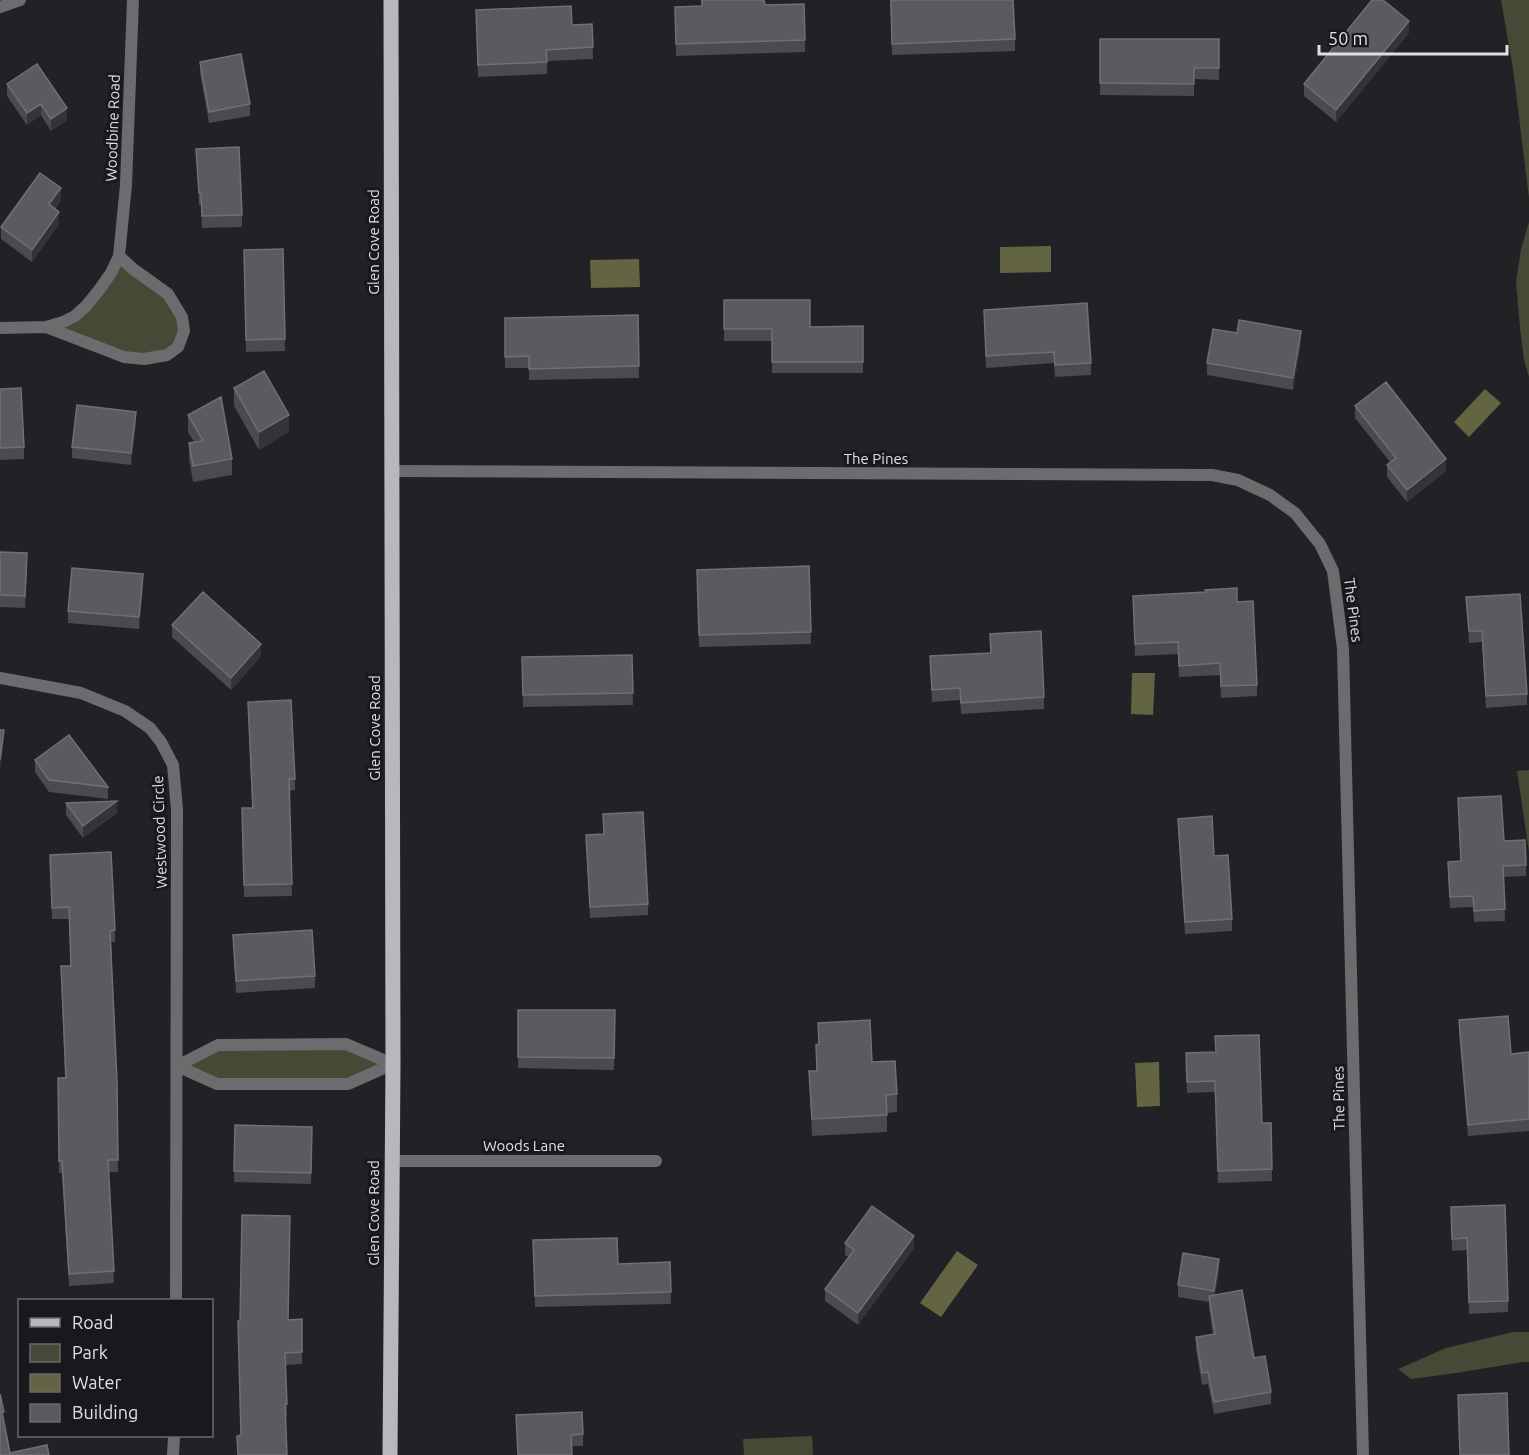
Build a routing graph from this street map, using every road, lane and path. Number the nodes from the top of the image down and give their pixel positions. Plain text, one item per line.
1 (20, 0) edge
2 (133, 0) edge
3 (391, 0) edge
4 (0, 8) edge
5 (119, 256) junction
6 (46, 327) junction
7 (0, 328) edge
8 (393, 471) junction
9 (0, 678) edge
10 (393, 1064) junction
11 (177, 1066) junction
12 (392, 1161) junction
13 (656, 1161) dead end
14 (176, 1299) edge
15 (174, 1437) edge
16 (173, 1455) edge
17 (390, 1455) edge
18 (1363, 1455) edge

1 - 4 street
2 - 5 street, Woodbine Road
3 - 8 main road, Glen Cove Road
5 - 6 street, Woodbine Road
5 - 6 street, Woodbine Road
6 - 7 street, Woodbine Road
8 - 10 main road, Glen Cove Road
8 - 18 street, The Pines
9 - 11 street, Westwood Circle
10 - 11 street
10 - 11 street
10 - 12 main road, Glen Cove Road
11 - 14 street, Westwood Circle
12 - 13 street, Woods Lane
12 - 17 main road, Glen Cove Road
15 - 16 street

